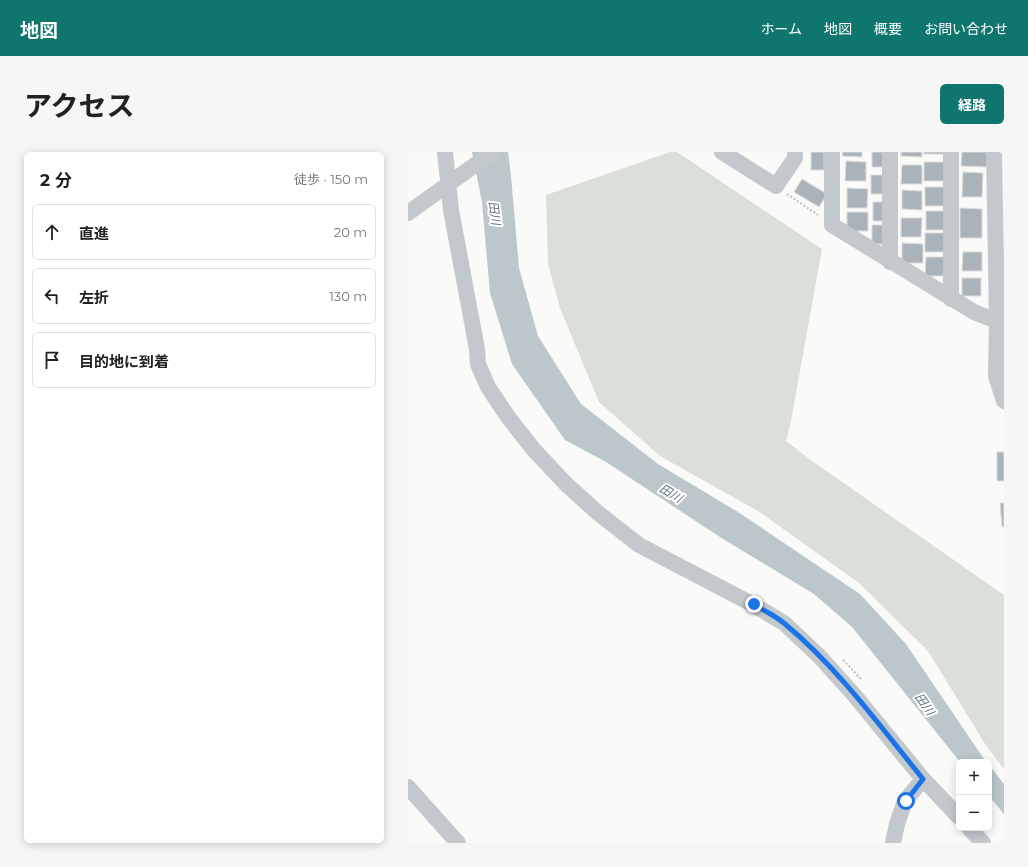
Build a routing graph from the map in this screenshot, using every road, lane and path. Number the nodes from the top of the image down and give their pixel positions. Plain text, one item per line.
1 (445, 152) edge
2 (493, 152) edge
3 (722, 152) edge
4 (795, 152) edge
5 (832, 152) edge
6 (890, 152) edge
7 (951, 152) edge
8 (998, 156) edge
9 (450, 183) junction
10 (776, 186) junction
11 (408, 213) edge
12 (832, 225) junction
13 (890, 262) junction
14 (951, 299) junction
15 (1001, 321) edge
16 (1004, 401) edge
17 (923, 779) junction
18 (408, 787) edge
19 (956, 814) edge
20 (972, 831) edge
21 (458, 843) edge
22 (892, 843) edge
23 (983, 843) edge

1 - 9 street
2 - 9 street
3 - 10 street
4 - 10 street
5 - 12 street
6 - 13 street
7 - 14 street
8 - 15 street
9 - 11 street
9 - 17 street
10 - 12 path
12 - 13 street
13 - 14 street
14 - 15 street
15 - 16 street
17 - 19 street
17 - 22 street
18 - 21 street
20 - 23 street

